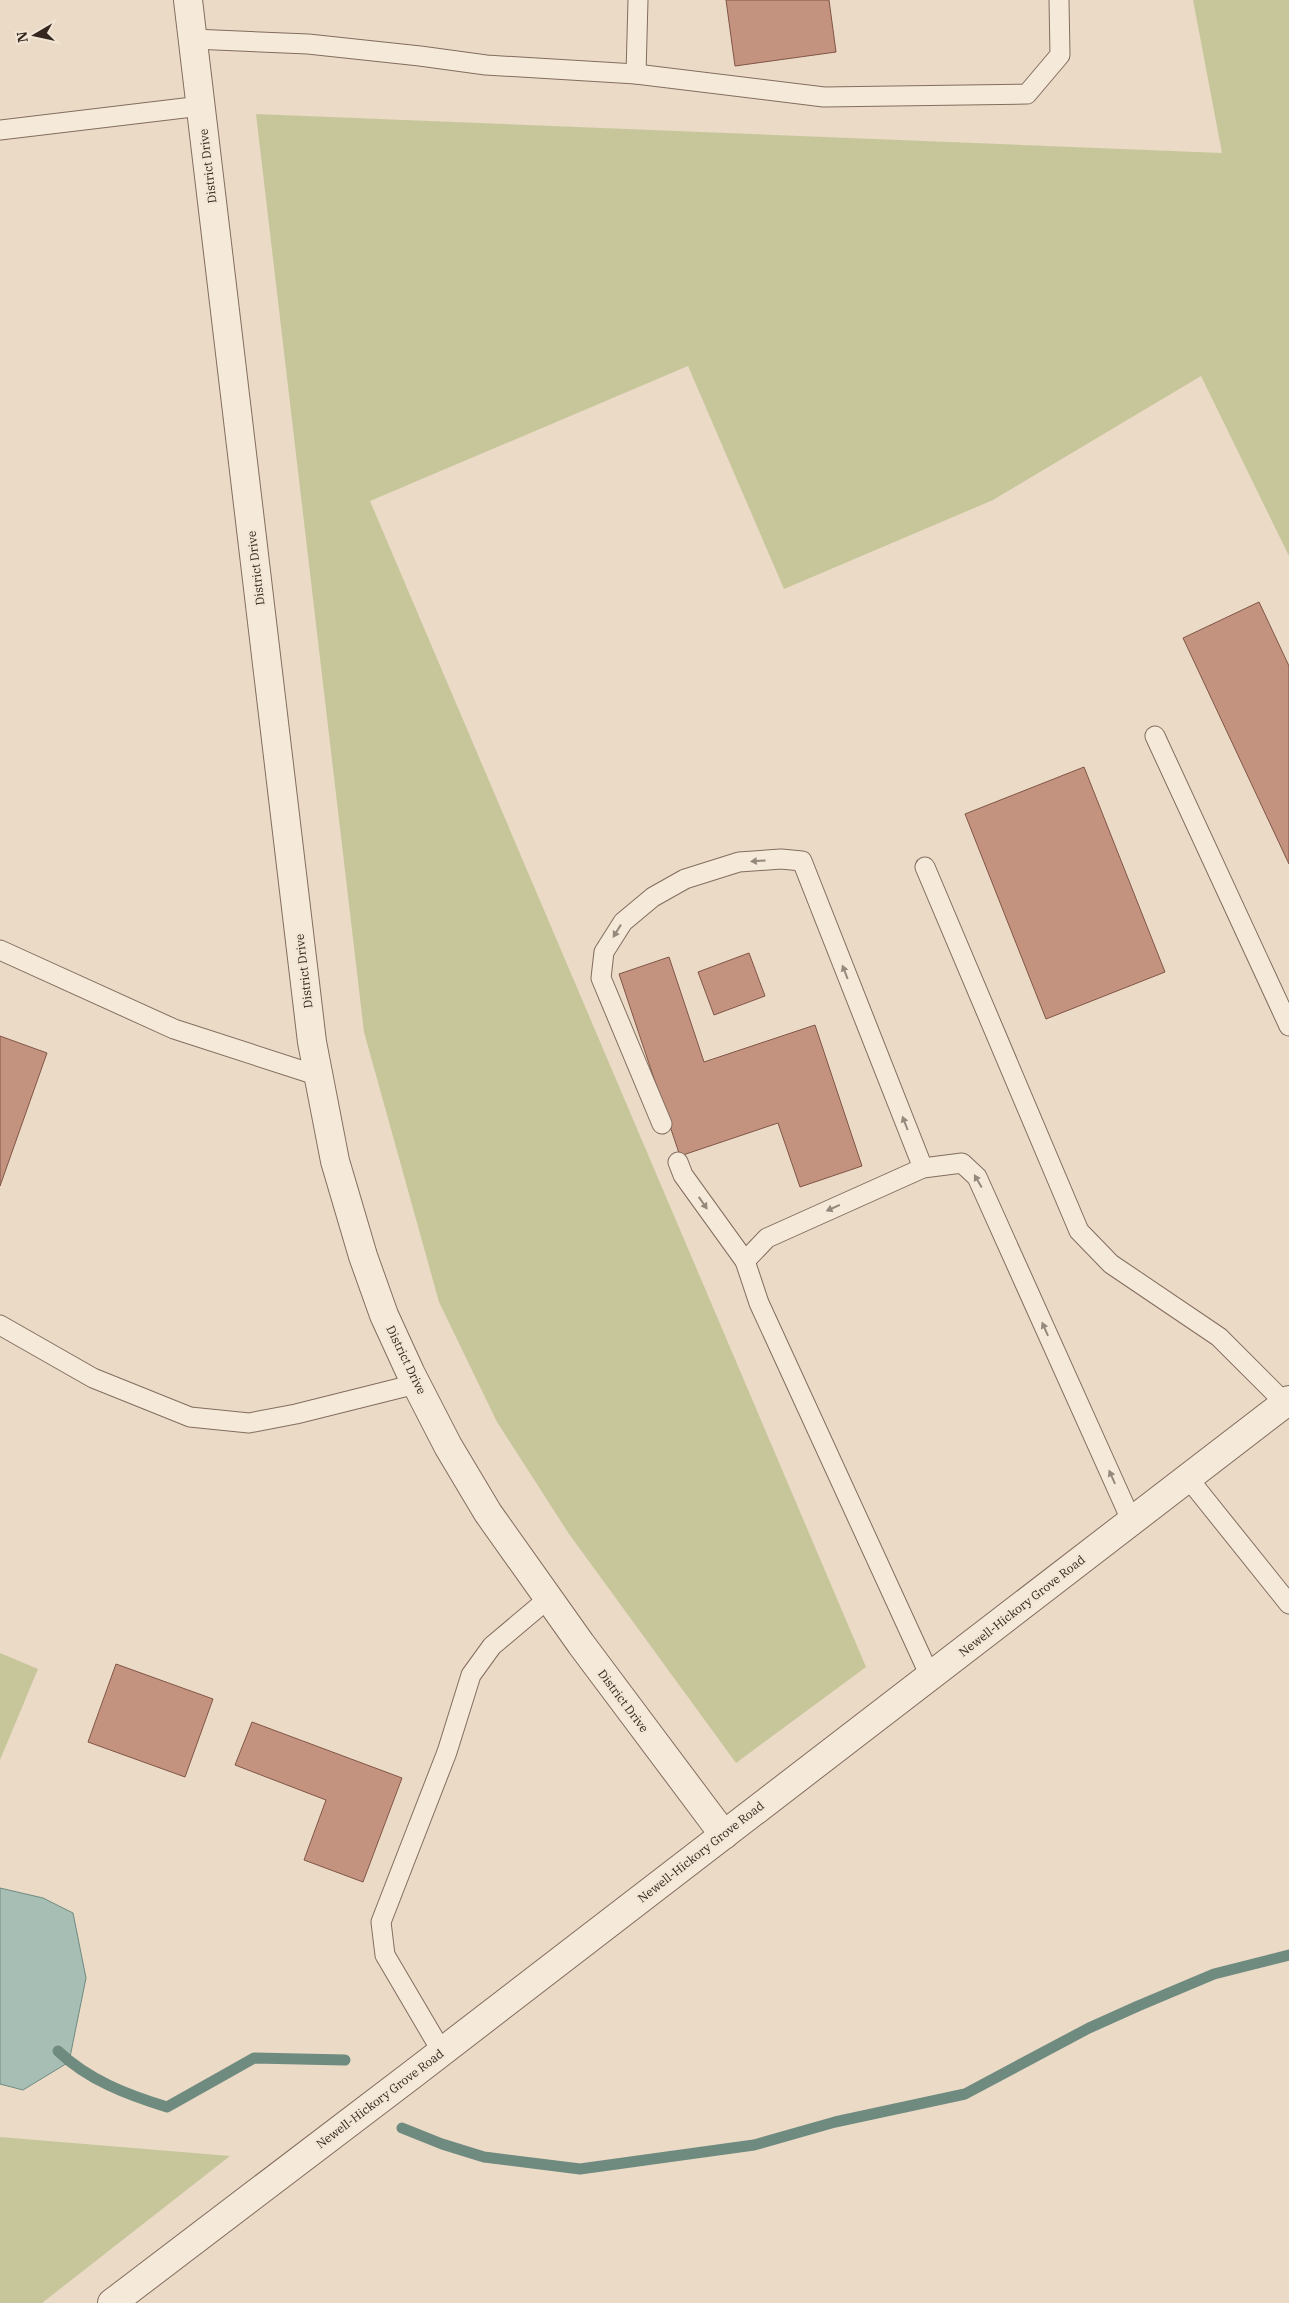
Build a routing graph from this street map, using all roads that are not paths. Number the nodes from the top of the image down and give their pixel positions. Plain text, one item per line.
1 (188, 0) edge
2 (638, 0) edge
3 (1059, 0) edge
4 (193, 39) junction
5 (636, 74) junction
6 (201, 106) junction
7 (0, 130) edge
8 (1155, 736) dead end
9 (926, 867) dead end
10 (0, 950) edge
11 (1289, 1026) edge
12 (319, 1076) junction
13 (662, 1124) dead end
14 (678, 1162) dead end
15 (922, 1168) junction
16 (745, 1261) junction
17 (0, 1325) edge
18 (416, 1384) junction
19 (1287, 1401) edge
20 (1188, 1478) junction
21 (1132, 1522) junction
22 (549, 1598) junction
23 (1289, 1604) edge
24 (930, 1676) junction
25 (724, 1835) junction
26 (442, 2052) junction
27 (112, 2303) edge

1 - 4 street, District Drive
2 - 5 lane
3 - 5 lane
4 - 5 lane
4 - 6 street, District Drive
6 - 7 lane
6 - 12 street, District Drive
8 - 11 lane
9 - 19 lane
10 - 12 lane
12 - 18 street, District Drive
15 -> 13 lane
14 -> 16 lane
15 -> 16 lane
21 -> 15 lane
16 - 24 lane
17 - 18 lane
18 - 22 street, District Drive
19 - 20 street, Newell-Hickory Grove Road
20 - 21 street, Newell-Hickory Grove Road
20 - 23 lane
21 - 24 street, Newell-Hickory Grove Road
22 - 25 street, District Drive
22 - 26 lane
24 - 25 street, Newell-Hickory Grove Road
25 - 26 street, Newell-Hickory Grove Road
26 - 27 street, Newell-Hickory Grove Road

